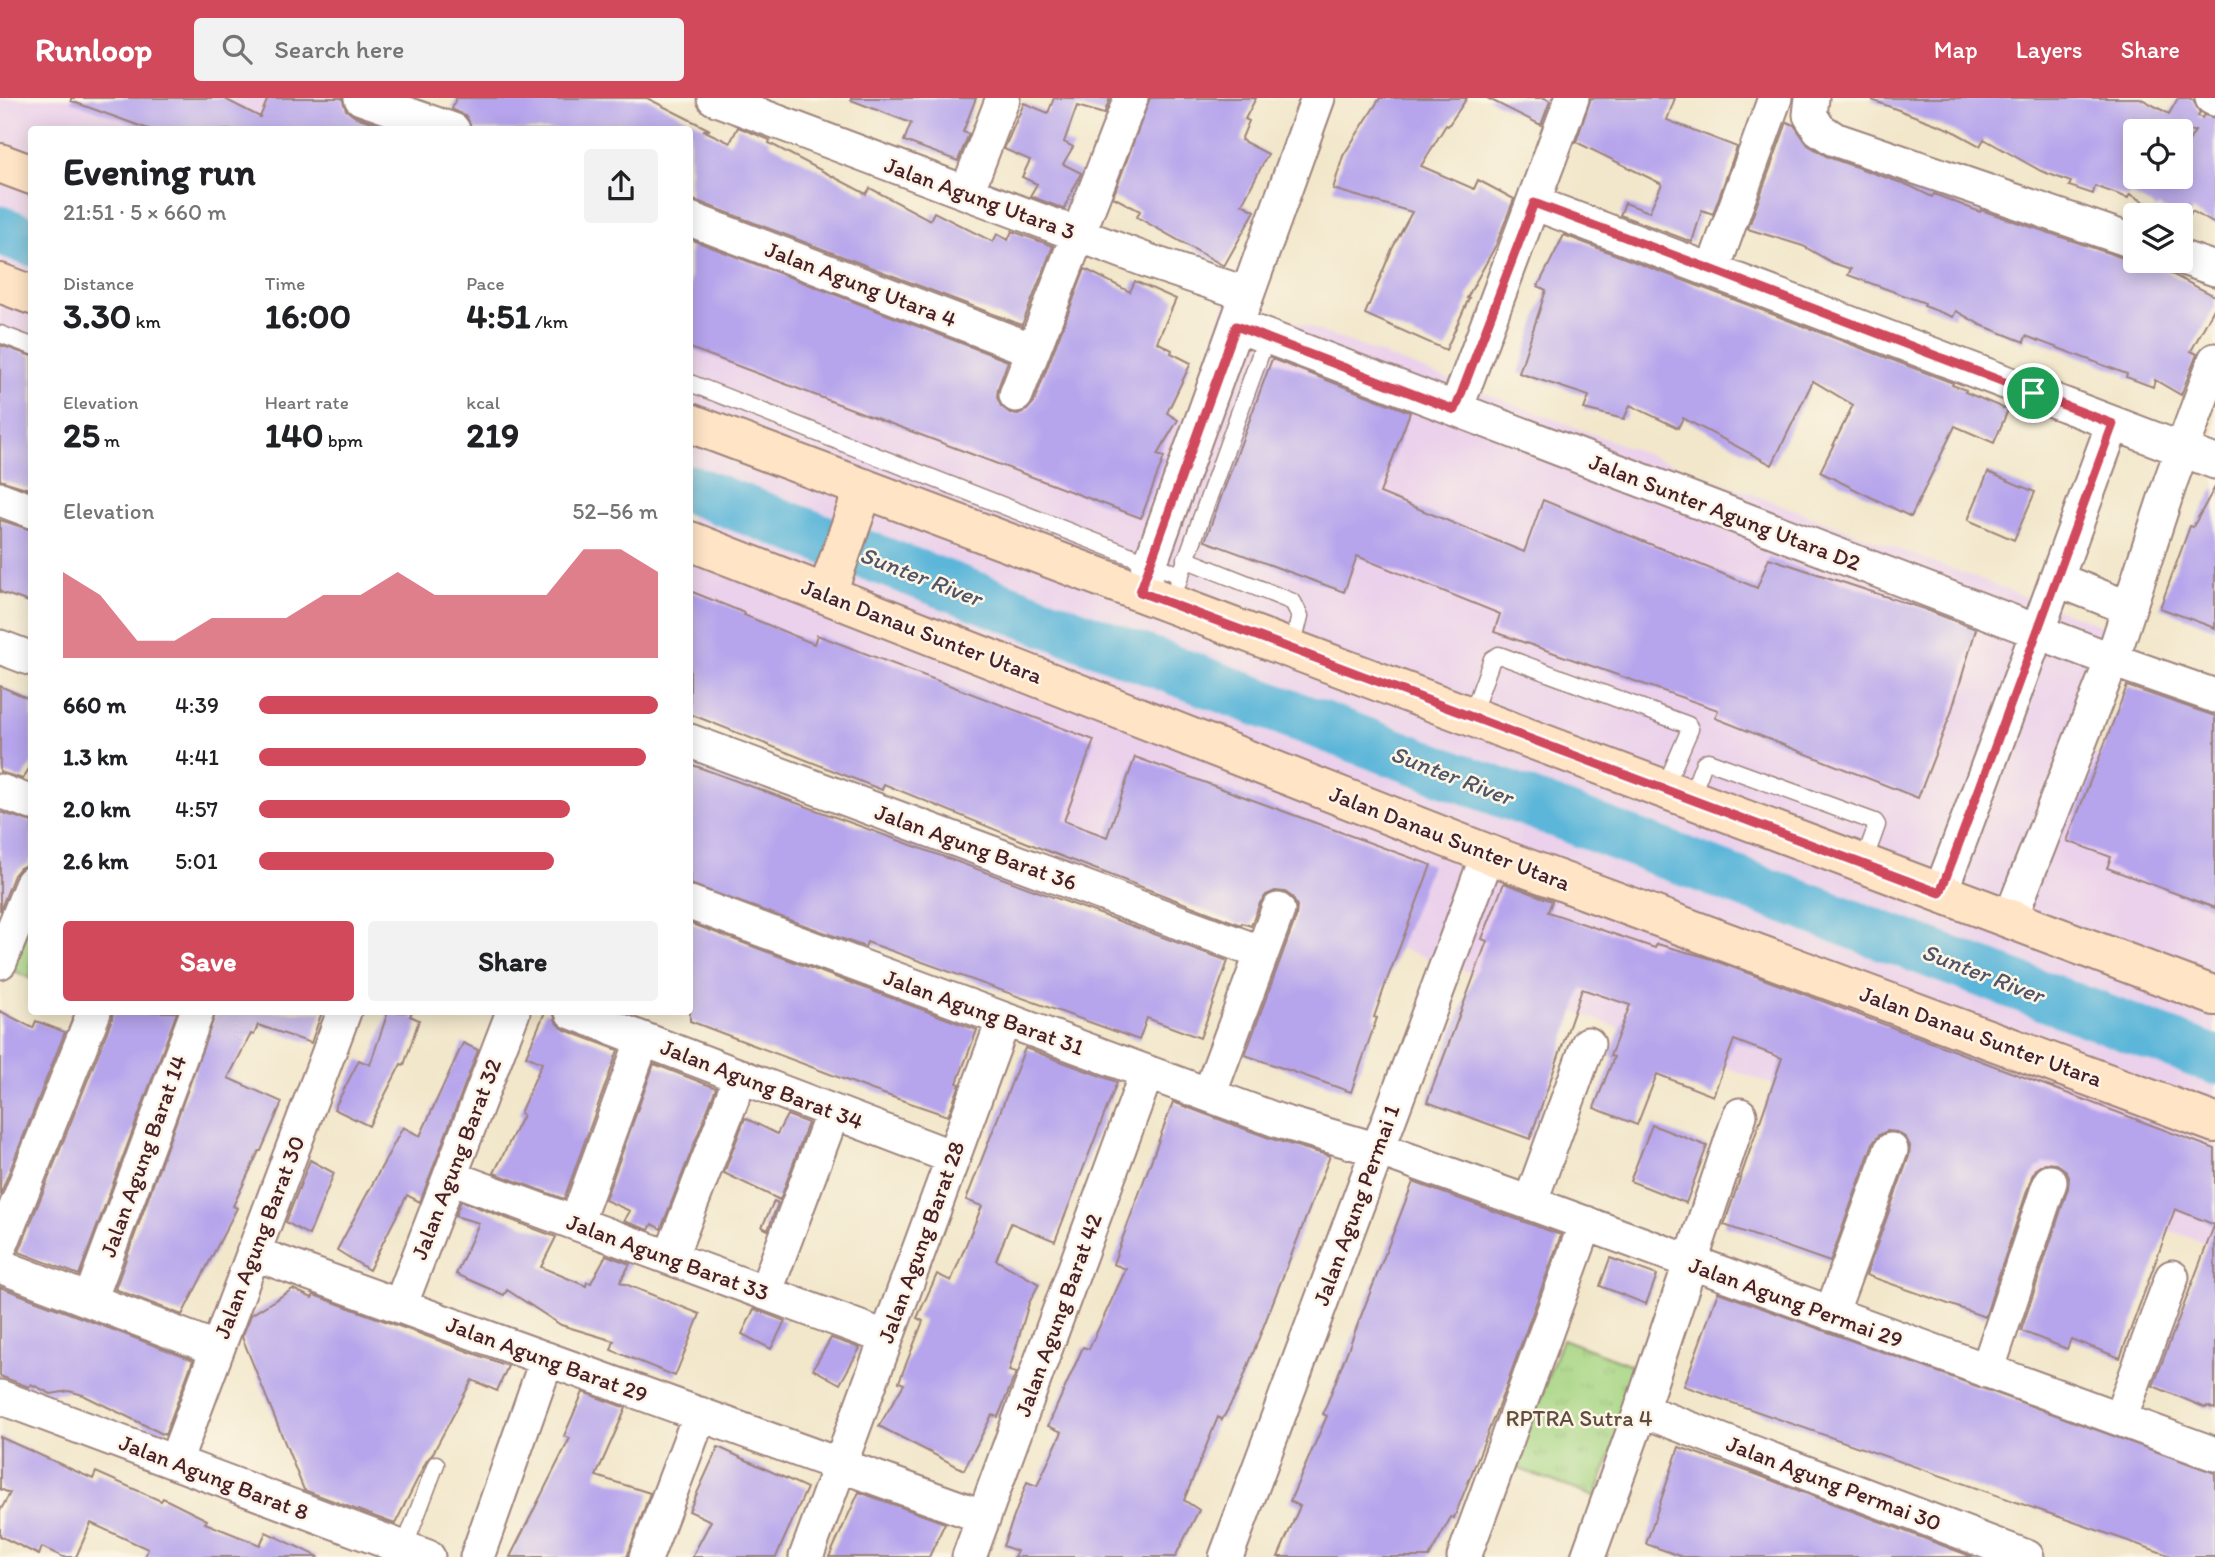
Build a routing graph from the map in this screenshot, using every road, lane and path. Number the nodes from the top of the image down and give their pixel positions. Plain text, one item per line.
1 (361, 98) edge
2 (714, 98) edge
3 (1003, 98) edge
4 (1131, 98) edge
5 (1318, 98) edge
6 (1572, 98) edge
7 (1775, 98) edge
8 (1812, 98) edge
9 (433, 120) edge
10 (0, 163) edge
11 (28, 174) edge
12 (967, 192) junction
13 (1534, 203) junction
14 (693, 220) edge
15 (1078, 234) junction
16 (2123, 238) edge
17 (2193, 261) edge
18 (2215, 269) edge
19 (1713, 270) junction
20 (0, 283) edge
21 (28, 294) edge
22 (1247, 294) junction
23 (1236, 326) junction
24 (0, 334) edge
25 (1267, 336) junction
26 (28, 344) edge
27 (1033, 350) junction
28 (2215, 360) edge
29 (693, 384) edge
30 (1016, 395) dead end
31 (1455, 410) junction
32 (693, 424) edge
33 (2113, 424) junction
34 (2181, 450) junction
35 (2215, 462) edge
36 (0, 499) edge
37 (860, 499) junction
38 (28, 510) edge
39 (693, 542) edge
40 (1165, 579) junction
41 (2056, 579) junction
42 (830, 585) junction
43 (2129, 608) junction
44 (2038, 631) junction
45 (0, 647) edge
46 (28, 658) edge
47 (2112, 660) junction
48 (2215, 696) edge
49 (1471, 717) junction
50 (693, 742) edge
51 (0, 791) edge
52 (1677, 794) junction
53 (28, 802) edge
54 (1488, 853) junction
55 (28, 893) edge
56 (1940, 893) junction
57 (693, 904) edge
58 (1278, 910) dead end
59 (2010, 919) junction
60 (1262, 953) junction
61 (0, 962) edge
62 (2215, 996) edge
63 (93, 1015) edge
64 (196, 1015) edge
65 (343, 1015) edge
66 (512, 1015) edge
67 (580, 1015) edge
68 (1004, 1019) junction
69 (643, 1039) junction
70 (1588, 1044) dead end
71 (1147, 1072) junction
72 (741, 1076) junction
73 (1209, 1095) junction
74 (833, 1112) junction
75 (1740, 1115) dead end
76 (2215, 1123) edge
77 (1377, 1149) junction
78 (1891, 1150) dead end
79 (952, 1157) junction
80 (450, 1177) junction
81 (2050, 1182) dead end
82 (1531, 1203) junction
83 (576, 1223) junction
84 (1586, 1223) junction
85 (0, 1247) edge
86 (253, 1253) junction
87 (670, 1258) junction
88 (1691, 1264) junction
89 (0, 1266) edge
90 (2172, 1277) dead end
91 (765, 1293) junction
92 (90, 1300) junction
93 (400, 1306) junction
94 (1831, 1314) junction
95 (885, 1337) junction
96 (217, 1349) junction
97 (547, 1359) junction
98 (1987, 1371) junction
99 (0, 1397) edge
100 (1641, 1410) junction
101 (700, 1414) junction
102 (2120, 1419) junction
103 (2215, 1454) edge
104 (175, 1462) junction
105 (436, 1464) dead end
106 (840, 1465) junction
107 (984, 1517) junction
108 (416, 1553) edge
109 (477, 1557) edge
110 (646, 1557) edge
111 (806, 1557) edge
112 (969, 1557) edge
113 (1226, 1557) edge
114 (1464, 1557) edge
115 (1588, 1557) edge
116 (2027, 1557) edge

1 - 9 street
2 - 12 street, Jalan Agung Utara 3
3 - 12 street
4 - 15 street
5 - 22 street
6 - 13 street
7 - 19 street
8 - 16 street
10 - 11 main road
12 - 15 street, Jalan Agung Utara 3
13 - 19 street
13 - 31 street
14 - 27 street, Jalan Agung Utara 4
15 - 22 street, Jalan Agung Utara 3
15 - 27 street
17 - 18 street
19 - 33 street
20 - 21 main road
22 - 23 street
23 - 25 street, Jalan Sunter Agung Utara D2
23 - 40 street
24 - 26 lane
25 - 31 street, Jalan Sunter Agung Utara D2
25 - 40 lane
27 - 30 street
28 - 34 street
29 - 40 lane
31 - 44 street, Jalan Sunter Agung Utara D2
32 - 37 main road
33 - 34 street
33 - 41 street
34 - 35 street
34 - 43 street
36 - 38 street
37 - 40 main road
37 - 42 main road
39 - 42 main road, Jalan Danau Sunter Utara
40 - 49 main road
41 - 43 street
41 - 44 street
42 - 54 main road, Jalan Danau Sunter Utara
43 - 47 street
44 - 47 street, Jalan Sunter Agung Utara D2
44 - 56 street
45 - 46 street
47 - 48 street, Jalan Sunter Agung Utara D2
47 - 59 street
49 - 52 main road
49 - 52 lane
50 - 60 street, Jalan Agung Barat 36
51 - 53 street
52 - 56 main road
54 - 76 main road, Jalan Danau Sunter Utara
54 - 77 street, Jalan Agung Permai 1
55 - 61 street
56 - 59 main road
57 - 68 street, Jalan Agung Barat 31
58 - 60 street
59 - 62 main road
60 - 73 street
63 - 85 street
64 - 92 street, Jalan Agung Barat 14
65 - 86 street, Jalan Agung Barat 30
66 - 80 street, Jalan Agung Barat 32
67 - 69 street, Jalan Agung Barat 34
68 - 71 street, Jalan Agung Barat 31
68 - 79 street, Jalan Agung Barat 28
69 - 72 street, Jalan Agung Barat 34
69 - 83 street
70 - 82 street
71 - 73 street, Jalan Agung Barat 31
71 - 107 street, Jalan Agung Barat 42
72 - 74 street, Jalan Agung Barat 34
72 - 87 street
73 - 77 street, Jalan Agung Barat 31
74 - 79 street, Jalan Agung Barat 34
74 - 91 street
75 - 88 street
77 - 82 street, Jalan Agung Permai 29
77 - 113 street, Jalan Agung Permai 1
78 - 94 street
79 - 95 street, Jalan Agung Barat 28
80 - 83 street, Jalan Agung Barat 33
80 - 93 street, Jalan Agung Barat 32
81 - 98 street
82 - 84 street, Jalan Agung Permai 29
83 - 87 street, Jalan Agung Barat 33
84 - 88 street, Jalan Agung Permai 29
84 - 114 street
86 - 93 street, Jalan Agung Barat 29
86 - 96 street, Jalan Agung Barat 30
87 - 91 street, Jalan Agung Barat 33
88 - 94 street, Jalan Agung Permai 29
88 - 100 street
89 - 92 street
90 - 102 street
91 - 95 street, Jalan Agung Barat 33
92 - 96 street
93 - 97 street, Jalan Agung Barat 29
94 - 98 street, Jalan Agung Permai 29
95 - 106 street, Jalan Agung Barat 28
96 - 104 street, Jalan Agung Barat 30
97 - 101 street, Jalan Agung Barat 29
97 - 109 street
98 - 102 street, Jalan Agung Permai 29
99 - 104 street, Jalan Agung Barat 8
100 - 115 street
100 - 116 street, Jalan Agung Permai 30
101 - 106 street, Jalan Agung Barat 29
101 - 110 street
102 - 103 street, Jalan Agung Permai 29
104 - 108 street, Jalan Agung Barat 8
105 - 108 lane
106 - 107 street, Jalan Agung Barat 29
106 - 111 street, Jalan Agung Barat 28
107 - 112 street, Jalan Agung Barat 42

